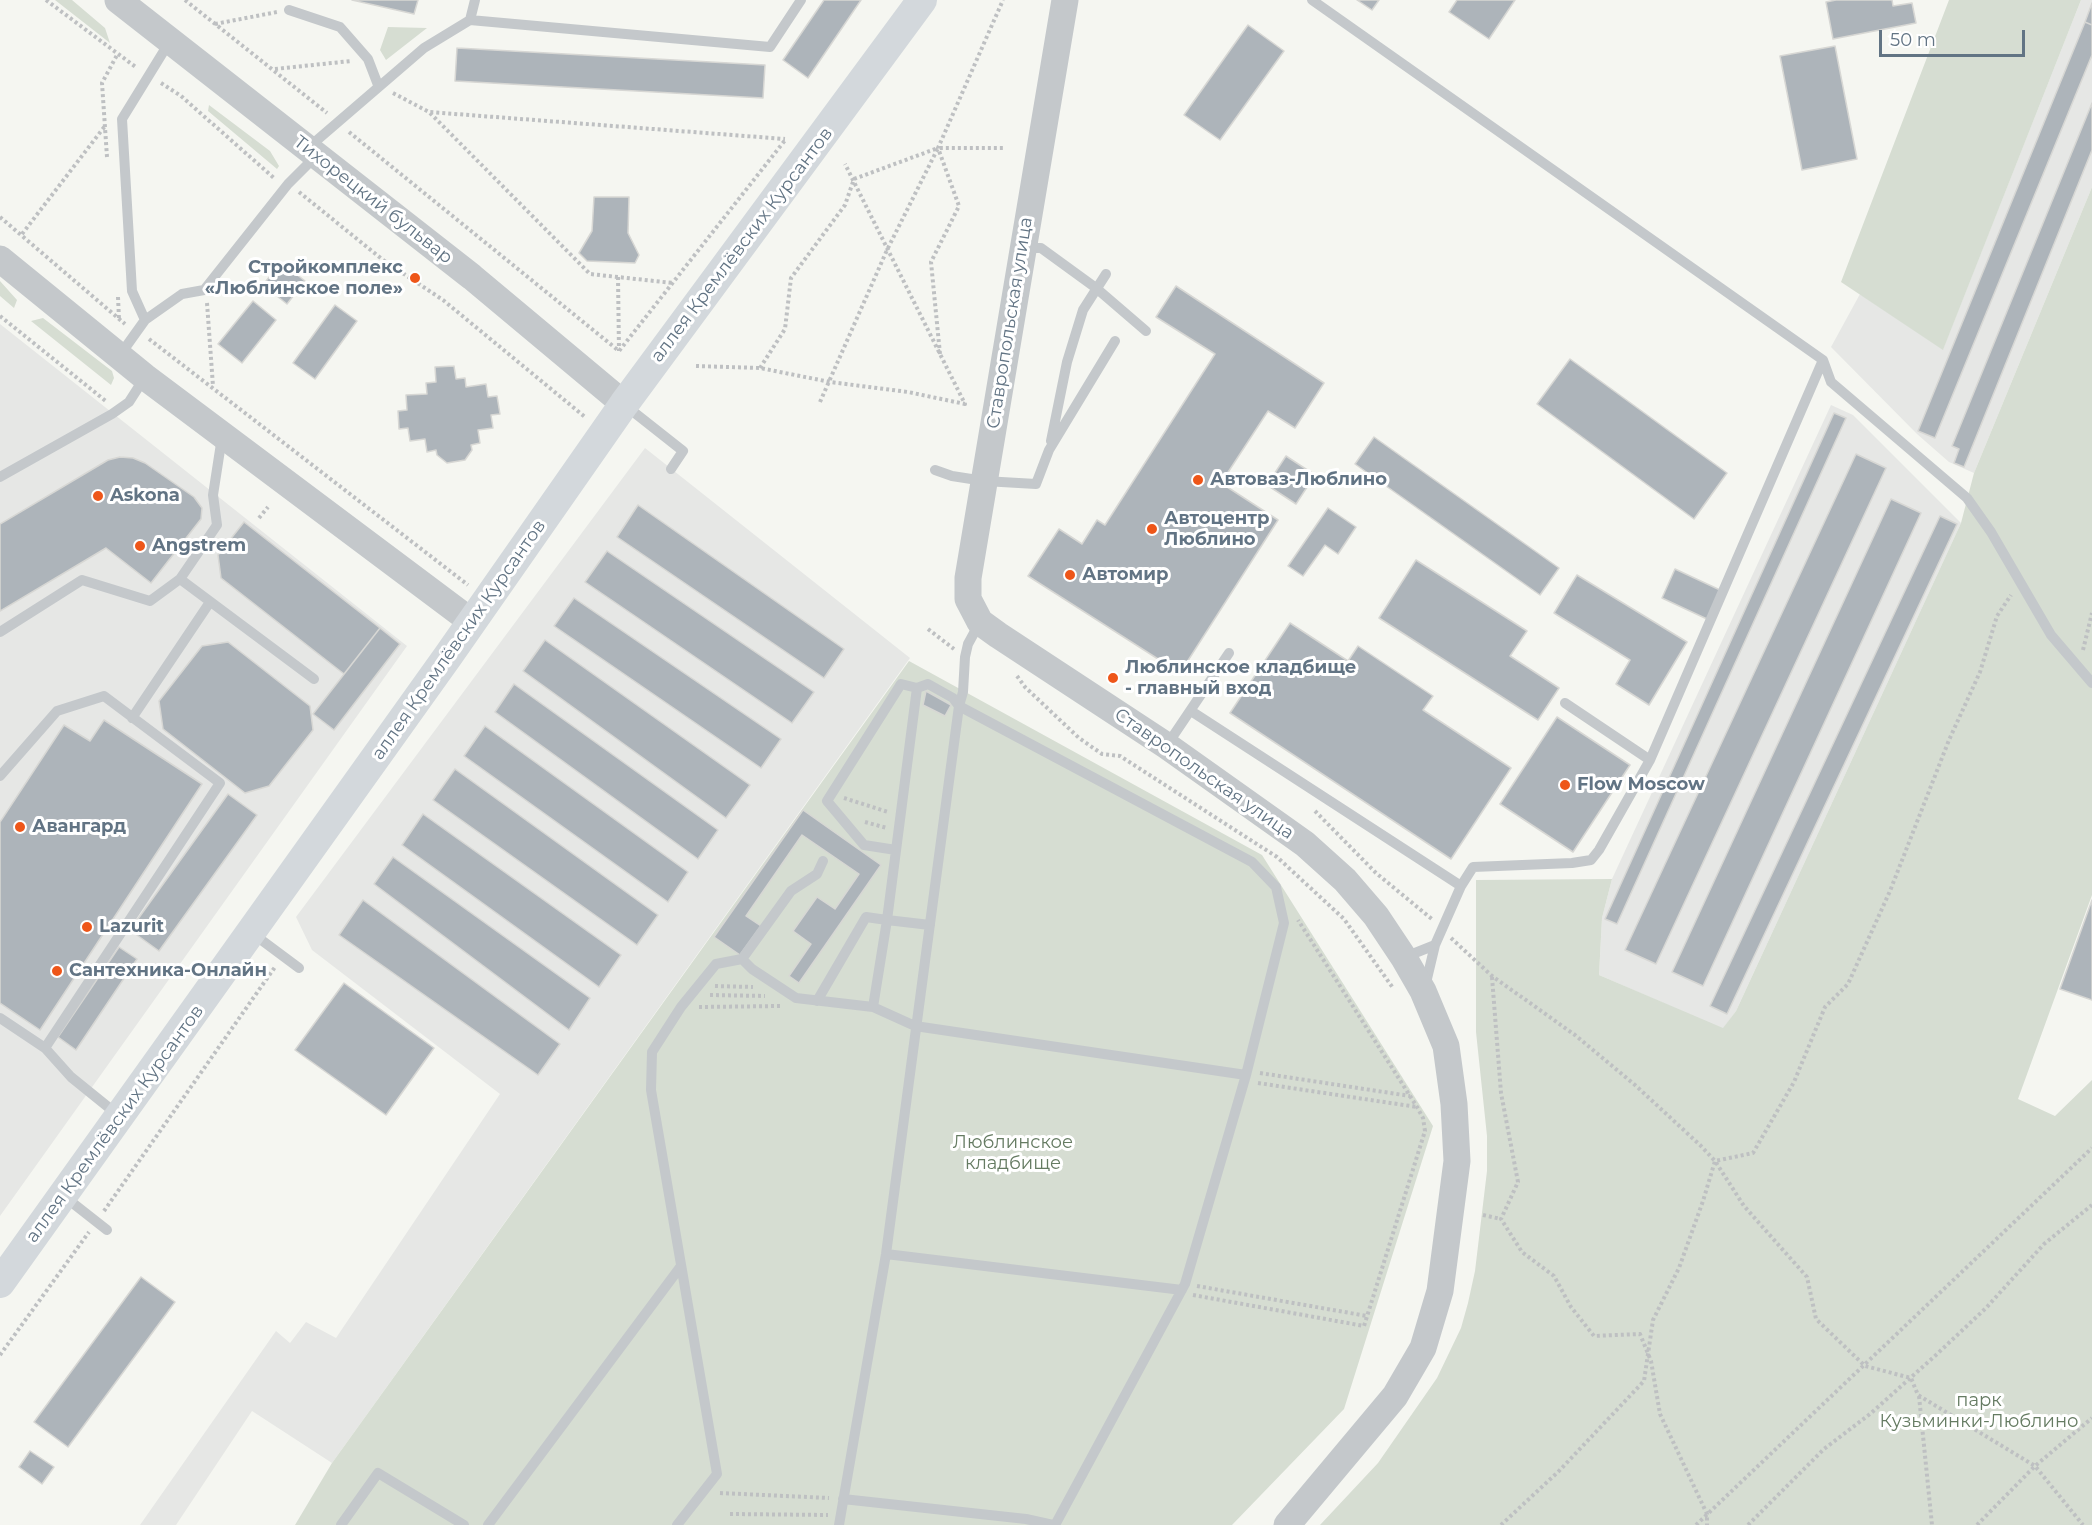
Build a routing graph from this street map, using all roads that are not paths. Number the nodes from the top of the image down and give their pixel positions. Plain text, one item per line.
1 (118, 0) edge
2 (475, 0) edge
3 (801, 0) edge
4 (922, 0) edge
5 (1065, 0) edge
6 (1312, 0) edge
7 (289, 10) road end
8 (470, 20) junction
9 (171, 41) junction
10 (378, 85) junction
11 (311, 153) junction
12 (1023, 248) junction
13 (0, 259) edge
14 (1106, 274) dead end
15 (1096, 288) junction
16 (145, 320) junction
17 (1146, 331) dead end
18 (1115, 341) dead end
19 (120, 355) junction
20 (1823, 360) junction
21 (145, 377) junction
22 (624, 404) junction
23 (222, 434) junction
24 (1049, 450) junction
25 (671, 469) dead end
26 (935, 470) dead end
27 (0, 477) edge
28 (984, 481) junction
29 (180, 579) junction
30 (210, 602) junction
31 (472, 622) junction
32 (980, 622) junction
33 (0, 632) edge
34 (1229, 653) dead end
35 (314, 679) dead end
36 (2092, 683) edge
37 (917, 688) junction
38 (1565, 703) dead end
39 (959, 706) junction
40 (1191, 711) junction
41 (132, 718) junction
42 (1167, 746) junction
43 (1650, 760) junction
44 (0, 776) edge
45 (896, 850) junction
46 (823, 861) dead end
47 (1461, 886) junction
48 (887, 920) junction
49 (930, 925) junction
50 (252, 932) junction
51 (1436, 945) junction
52 (1404, 958) junction
53 (742, 959) junction
54 (299, 968) dead end
55 (1424, 991) junction
56 (817, 1000) junction
57 (873, 1007) junction
58 (0, 1018) edge
59 (915, 1026) junction
60 (45, 1048) junction
61 (1246, 1076) junction
62 (120, 1118) junction
63 (63, 1196) junction
64 (107, 1230) dead end
65 (886, 1254) junction
66 (681, 1266) junction
67 (0, 1283) edge
68 (1183, 1287) junction
69 (843, 1499) junction
70 (840, 1520) edge
71 (341, 1525) edge
72 (464, 1525) edge
73 (488, 1525) edge
74 (677, 1525) edge
75 (1054, 1525) edge
76 (1287, 1525) edge

1 - 9 street, Тихорецкий бульвар
2 - 8 lane
3 - 8 lane
4 - 22 main road, аллея Кремлёвских Курсантов
5 - 12 street, Ставропольская улица
6 - 20 lane
7 - 10 lane
8 - 10 lane
9 - 11 street, Тихорецкий бульвар
9 - 16 lane
10 - 11 lane
11 - 16 lane
11 - 22 street, Тихорецкий бульвар
12 - 15 lane
12 - 28 street, Ставропольская улица
13 - 19 street
14 - 15 lane
15 - 17 lane
15 - 24 lane
16 - 19 lane
18 - 24 lane
19 - 21 street
20 - 36 lane
20 - 43 lane
21 - 23 street
21 - 27 lane
22 - 25 lane
22 - 31 main road, аллея Кремлёвских Курсантов
23 - 29 lane
23 - 31 street
24 - 28 lane
26 - 28 lane
28 - 32 street, Ставропольская улица
29 - 30 lane
29 - 33 lane
30 - 35 lane
30 - 41 lane
31 - 50 main road, аллея Кремлёвских Курсантов
32 - 39 lane
32 - 42 street, Ставропольская улица
34 - 40 lane
37 - 39 lane
37 - 45 lane
37 - 45 lane
38 - 43 lane
39 - 49 lane
39 - 61 lane
40 - 42 lane
40 - 47 lane
41 - 44 lane
41 - 60 lane
42 - 52 street, Ставропольская улица
43 - 47 lane
45 - 48 lane
46 - 53 lane
47 - 51 lane
48 - 49 lane
48 - 56 lane
48 - 57 lane
49 - 59 lane
50 - 54 lane
50 - 62 main road, аллея Кремлёвских Курсантов
51 - 52 lane
51 - 55 lane
52 - 55 street, Ставропольская улица
53 - 56 lane
53 - 66 lane
55 - 76 street, Ставропольская улица
56 - 57 lane
57 - 59 lane
58 - 60 lane
59 - 61 lane
59 - 65 lane
60 - 62 lane
61 - 68 lane
62 - 63 main road, аллея Кремлёвских Курсантов
63 - 64 lane
63 - 67 main road, аллея Кремлёвских Курсантов
65 - 68 lane
65 - 69 lane
66 - 73 lane
66 - 74 lane
68 - 75 lane
69 - 70 lane
69 - 75 lane
71 - 72 lane

